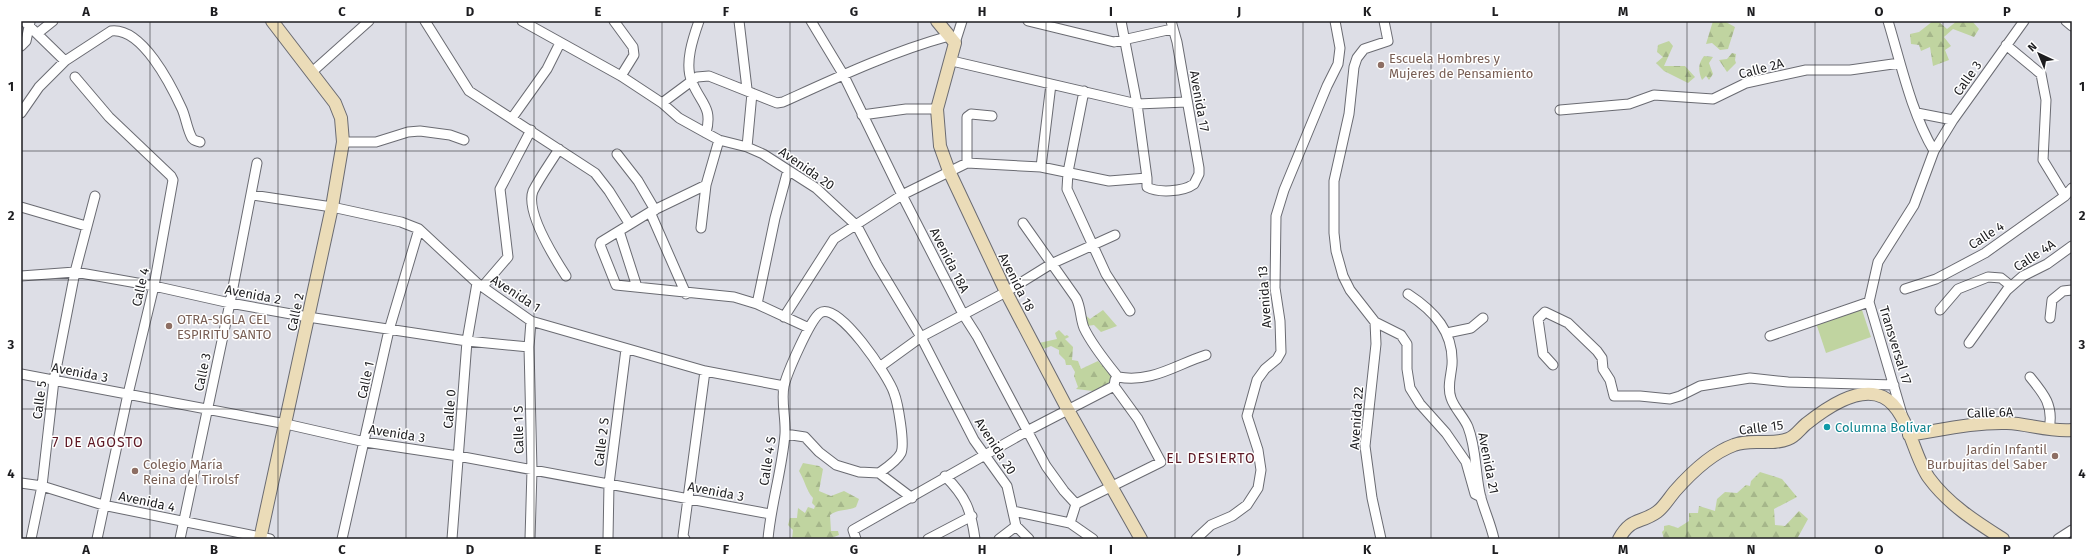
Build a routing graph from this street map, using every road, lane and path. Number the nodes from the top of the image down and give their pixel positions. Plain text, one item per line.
1 (53, 21) edge
2 (272, 21) edge
3 (369, 21) edge
4 (425, 21) edge
5 (522, 21) edge
6 (614, 21) edge
7 (699, 21) edge
8 (739, 21) edge
9 (811, 21) edge
10 (937, 21) edge
11 (962, 21) edge
12 (1028, 21) edge
13 (1120, 21) edge
14 (1335, 21) edge
15 (1384, 21) edge
16 (1888, 21) edge
17 (2024, 21) edge
18 (2066, 21) edge
19 (28, 23) edge
20 (1171, 25) edge
21 (2072, 26) edge
22 (38, 33) junction
23 (952, 40) junction
24 (1123, 40) junction
25 (560, 43) junction
26 (2006, 45) junction
27 (21, 46) edge
28 (65, 61) junction
29 (952, 61) junction
30 (1900, 62) junction
31 (312, 72) junction
32 (843, 74) junction
33 (75, 76) dead end
34 (621, 76) junction
35 (691, 81) junction
36 (1051, 84) junction
37 (749, 91) junction
38 (1084, 91) junction
39 (1187, 102) junction
40 (662, 103) junction
41 (1137, 104) junction
42 (936, 109) junction
43 (1560, 110) dead end
44 (21, 113) edge
45 (1917, 113) junction
46 (862, 114) junction
47 (992, 116) dead end
48 (512, 118) junction
49 (1953, 120) junction
50 (531, 130) junction
51 (706, 133) junction
52 (464, 140) dead end
53 (719, 140) junction
54 (200, 142) dead end
55 (343, 142) junction
56 (747, 147) junction
57 (559, 149) junction
58 (1934, 151) junction
59 (617, 154) dead end
60 (257, 163) dead end
61 (966, 163) junction
62 (1041, 167) junction
63 (788, 170) junction
64 (949, 171) junction
65 (1068, 172) junction
66 (1147, 178) junction
67 (706, 186) junction
68 (2072, 188) edge
69 (252, 195) junction
70 (902, 195) junction
71 (95, 196) dead end
72 (2065, 196) junction
73 (21, 207) edge
74 (332, 207) junction
75 (653, 211) junction
76 (629, 223) junction
77 (1023, 223) dead end
78 (86, 226) junction
79 (857, 226) junction
80 (701, 228) dead end
81 (419, 229) junction
82 (619, 231) junction
83 (1115, 235) dead end
84 (1092, 245) junction
85 (2072, 246) edge
86 (1051, 264) junction
87 (75, 272) junction
88 (21, 276) edge
89 (566, 276) dead end
90 (480, 285) junction
91 (154, 286) junction
92 (2011, 286) junction
93 (637, 287) junction
94 (1905, 289) dead end
95 (2072, 290) edge
96 (1006, 292) junction
97 (686, 294) junction
98 (1408, 294) dead end
99 (1869, 302) junction
100 (230, 303) junction
101 (757, 304) junction
102 (1940, 310) dead end
103 (1130, 311) dead end
104 (963, 314) junction
105 (784, 316) junction
106 (308, 317) junction
107 (1483, 318) dead end
108 (2050, 318) dead end
109 (531, 321) junction
110 (1374, 322) junction
111 (809, 328) junction
112 (389, 330) junction
113 (1447, 333) junction
114 (1770, 336) dead end
115 (921, 337) junction
116 (467, 341) junction
117 (1969, 343) dead end
118 (529, 347) junction
119 (626, 349) junction
120 (1206, 355) dead end
121 (1552, 365) dead end
122 (881, 366) junction
123 (705, 370) junction
124 (21, 374) edge
125 (1118, 377) junction
126 (2030, 377) dead end
127 (54, 380) junction
128 (1894, 385) junction
129 (784, 386) junction
130 (1114, 386) junction
131 (128, 394) junction
132 (207, 409) junction
133 (1068, 410) junction
134 (286, 424) junction
135 (2049, 429) junction
136 (1029, 430) junction
137 (2072, 430) edge
138 (785, 434) junction
139 (1909, 435) junction
140 (364, 442) junction
141 (986, 455) junction
142 (458, 456) junction
143 (532, 470) junction
144 (879, 473) junction
145 (945, 476) junction
146 (21, 483) edge
147 (609, 484) junction
148 (1111, 485) junction
149 (42, 486) junction
150 (912, 498) junction
151 (1481, 498) junction
152 (688, 499) junction
153 (1076, 504) junction
154 (103, 505) junction
155 (1013, 511) junction
156 (770, 514) junction
157 (972, 516) junction
158 (183, 521) junction
159 (1070, 523) junction
160 (1016, 526) junction
161 (2072, 530) edge
162 (264, 538) edge
163 (31, 539) edge
164 (97, 539) edge
165 (180, 539) edge
166 (342, 539) edge
167 (452, 539) edge
168 (530, 539) edge
169 (608, 539) edge
170 (685, 539) edge
171 (768, 539) edge
172 (856, 539) edge
173 (928, 539) edge
174 (975, 539) edge
175 (1000, 539) edge
176 (1029, 539) edge
177 (1093, 539) edge
178 (1140, 539) edge
179 (1196, 539) edge
180 (1381, 539) edge
181 (1494, 539) edge
182 (1619, 539) edge
183 (2003, 539) edge
184 (2058, 539) edge

1 - 22 street
2 - 31 main road
3 - 31 street
4 - 48 street
5 - 25 street, Avenida 20
6 - 34 street
7 - 35 street
8 - 37 street
9 - 32 street, Avenida 18A
10 - 23 main road
11 - 23 street, Avenida 18
12 - 24 street
13 - 24 street
14 - 179 street, Avenida 13
15 - 110 street
16 - 30 street
17 - 26 street, Calle 3
18 - 21 street
19 - 22 street
19 - 27 street
20 - 24 street
20 - 39 street, Avenida 17
22 - 28 street
23 - 29 main road, Avenida 18
23 - 32 street
24 - 41 street
25 - 34 street, Avenida 20
25 - 48 street
26 - 49 street, Calle 3
26 - 72 street
28 - 44 street
28 - 54 street
29 - 36 street
29 - 42 main road, Avenida 18
30 - 43 street, Calle 2A
30 - 45 street
31 - 55 main road, Calle 2
32 - 37 street
32 - 46 street, Avenida 18A
33 - 91 street, Calle 4
34 - 40 street, Avenida 20
35 - 37 street
35 - 40 street
35 - 51 street
36 - 38 street
36 - 62 street
37 - 56 street
38 - 41 street
38 - 65 street
39 - 41 street
39 - 66 street, Avenida 17
40 - 51 street, Avenida 20
41 - 66 street
42 - 46 street
42 - 64 main road, Avenida 18
45 - 49 street
45 - 58 street
46 - 70 street, Avenida 18A
47 - 61 street
48 - 50 street
49 - 58 street, Calle 3
50 - 57 street
50 - 90 street
51 - 53 street, Avenida 20
52 - 55 street
53 - 56 street, Avenida 20
53 - 67 street
55 - 74 main road, Calle 2
56 - 63 street, Avenida 20
57 - 76 street
57 - 89 street
58 - 99 street, Transversal 17
59 - 75 street
60 - 69 street, Calle 3
61 - 62 street
61 - 64 street
62 - 65 street
63 - 79 street, Avenida 20
63 - 101 street
64 - 70 street
64 - 96 main road, Avenida 18
65 - 66 street
65 - 84 street
67 - 75 street
67 - 80 street
68 - 72 street, Calle 4
69 - 74 street, Avenida 1
69 - 100 street, Calle 3
70 - 79 street
70 - 104 street, Avenida 18A
71 - 78 street, Calle 5
72 - 94 street, Calle 4
73 - 78 street
74 - 81 street, Avenida 1
74 - 106 main road, Calle 2
75 - 76 street
75 - 97 street
76 - 82 street
77 - 86 street
78 - 87 street, Calle 5
79 - 105 street
79 - 115 street, Avenida 20
81 - 90 street, Avenida 1
81 - 112 street, Calle 1
82 - 93 street
82 - 93 street
83 - 84 street
84 - 86 street
84 - 103 street
85 - 92 street, Calle 4A
86 - 96 street
86 - 125 street
87 - 88 street, Avenida 2
87 - 91 street, Avenida 2
87 - 127 street, Calle 5
90 - 109 street, Avenida 1
90 - 116 street, Calle 0
91 - 100 street, Avenida 2
91 - 131 street, Calle 4
92 - 102 street, Calle 4A
92 - 117 street, Calle 4A
93 - 97 street
95 - 108 street
96 - 104 street
96 - 133 main road, Avenida 18
97 - 101 street
98 - 113 street, Avenida 21
99 - 114 street
99 - 128 street, Transversal 17
100 - 106 street, Avenida 2
100 - 132 street, Calle 3
101 - 105 street
104 - 115 street
104 - 136 street, Avenida 18A
105 - 111 street
106 - 112 street, Avenida 2
106 - 134 main road, Calle 2
107 - 113 street
109 - 118 street, Calle 1 S
109 - 119 street, Avenida 1
110 - 151 street
110 - 180 street, Avenida 22
111 - 122 street
111 - 129 street
112 - 116 street, Avenida 2
112 - 140 street, Calle 1
113 - 151 street, Avenida 21
115 - 122 street
115 - 141 street, Avenida 20
116 - 118 street, Avenida 2
116 - 142 street, Calle 0
118 - 143 street, Calle 1 S
119 - 123 street, Avenida 1
119 - 147 street, Calle 2 S
120 - 125 street
121 - 128 street
122 - 144 street
123 - 129 street, Avenida 1
123 - 152 street
124 - 127 street, Avenida 3
125 - 130 street
126 - 135 street
127 - 131 street, Avenida 3
127 - 149 street, Calle 5
128 - 139 street, Transversal 17
129 - 138 street, Calle 4 S
130 - 133 street
130 - 148 street
131 - 132 street, Avenida 3
131 - 154 street, Calle 4
132 - 134 street, Avenida 3
132 - 158 street, Calle 3
133 - 136 street
133 - 148 main road, Avenida 18
134 - 140 street, Avenida 3
134 - 162 main road, Calle 2
135 - 137 main road, Calle 6A
135 - 139 main road, Calle 6A
136 - 141 street
136 - 153 street, Avenida 18A
138 - 144 street
138 - 156 street, Calle 4 S
139 - 182 main road, Calle 15
139 - 183 main road, Transversal 17
140 - 142 street, Avenida 3
140 - 166 street, Calle 1
141 - 145 street
141 - 155 street, Avenida 20
142 - 143 street, Avenida 3
142 - 167 street, Calle 0
143 - 147 street, Avenida 3
143 - 168 street, Calle 1 S
144 - 150 street
145 - 150 street
145 - 157 street
146 - 149 street, Avenida 4
147 - 152 street, Avenida 3
147 - 169 street, Calle 2 S
148 - 153 street
148 - 178 main road, Avenida 18
149 - 154 street, Avenida 4
149 - 163 street, Calle 5
150 - 172 street
151 - 181 street, Avenida 21
152 - 156 street, Avenida 3
152 - 170 street
153 - 159 street
154 - 158 street, Avenida 4
154 - 164 street, Calle 4
155 - 159 street
155 - 160 street, Avenida 20
156 - 171 street, Calle 4 S
157 - 173 street
157 - 174 street
158 - 162 street, Avenida 4
158 - 165 street, Calle 3
159 - 177 street
160 - 175 street
160 - 176 street
161 - 184 street

